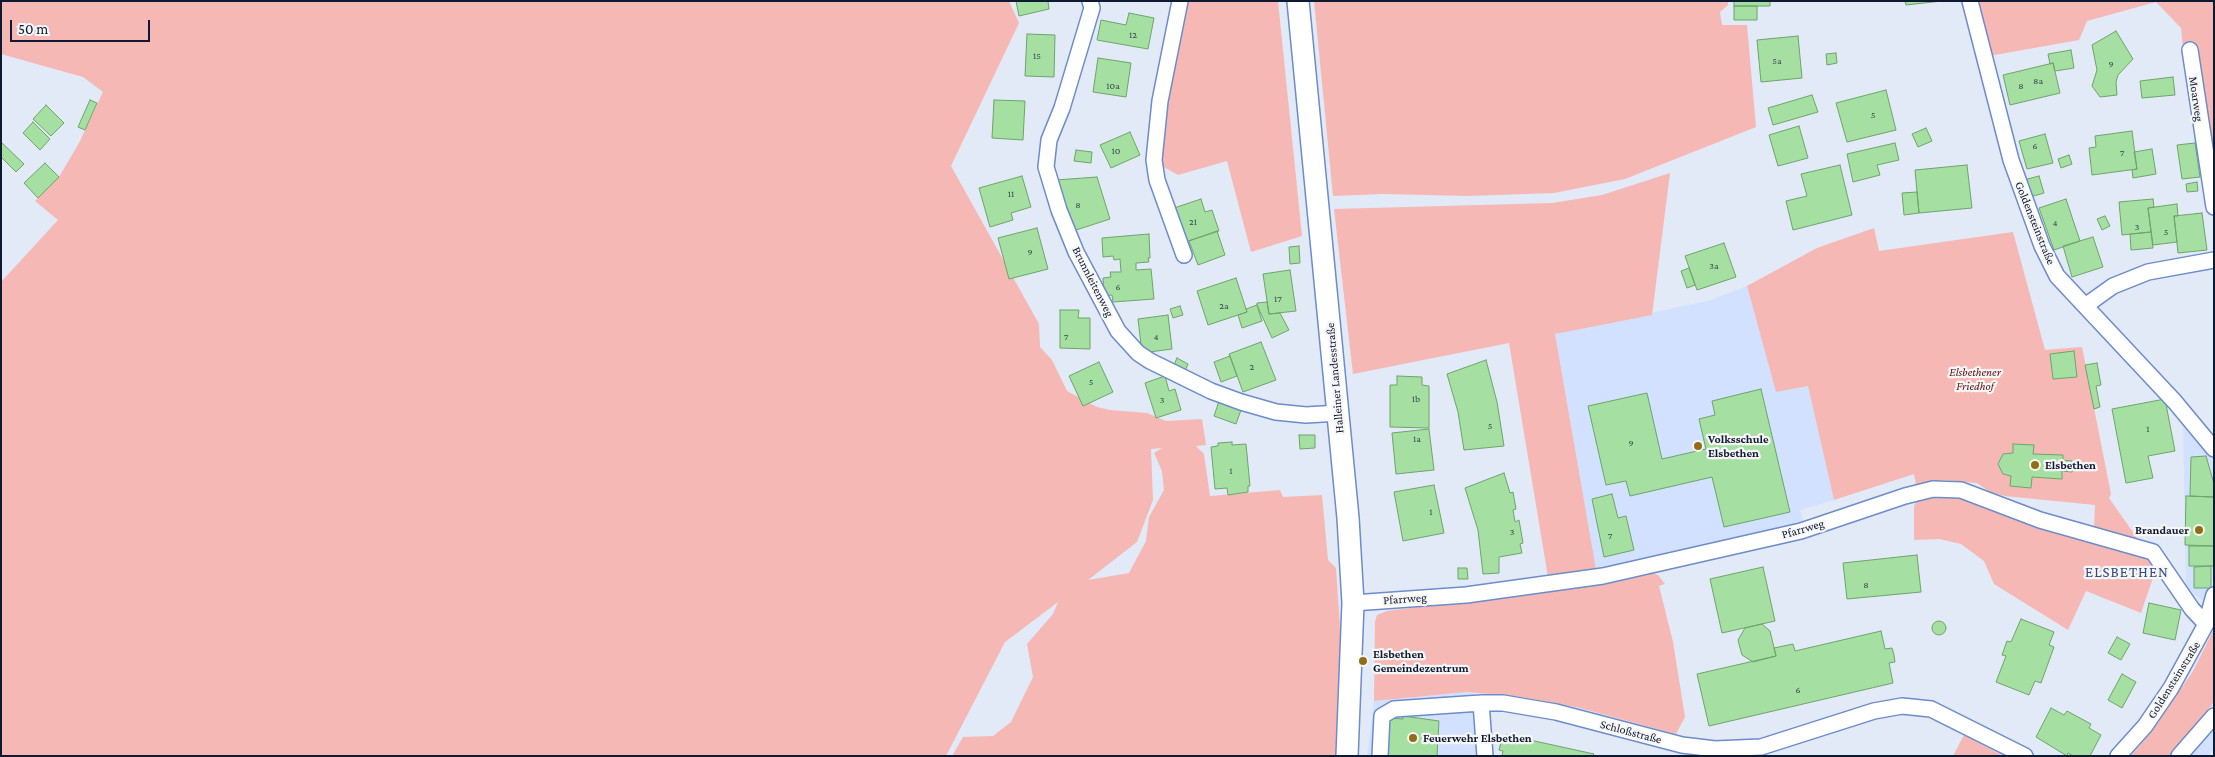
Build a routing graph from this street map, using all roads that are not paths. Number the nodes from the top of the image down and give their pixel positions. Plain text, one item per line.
1 (1090, 1) edge
2 (1180, 1) edge
3 (1298, 1) edge
4 (1970, 1) edge
5 (2190, 50) dead end
6 (2214, 207) edge
7 (1184, 254) dead end
8 (2214, 260) edge
9 (2085, 306) junction
10 (1339, 413) junction
11 (2214, 449) edge
12 (2214, 594) edge
13 (1353, 603) junction
14 (2206, 624) junction
15 (1481, 702) junction
16 (2214, 716) edge
17 (1347, 756) edge
18 (1380, 756) edge
19 (1485, 756) edge
20 (2025, 756) edge
21 (2118, 756) edge
22 (2179, 756) edge

1 - 10 street, Brunnleitenweg
2 - 7 street
3 - 10 main road, Halleiner Landesstraße
4 - 9 street, Goldensteinstraße
5 - 6 street, Moarweg
8 - 9 street
9 - 11 street, Goldensteinstraße
10 - 13 main road, Halleiner Landesstraße
12 - 14 street, Goldensteinstraße
13 - 14 street, Pfarrweg
13 - 17 main road, Halleiner Landesstraße
14 - 21 street, Goldensteinstraße
15 - 18 street, Schloßstraße
15 - 19 street
15 - 20 street, Schloßstraße
16 - 22 street

